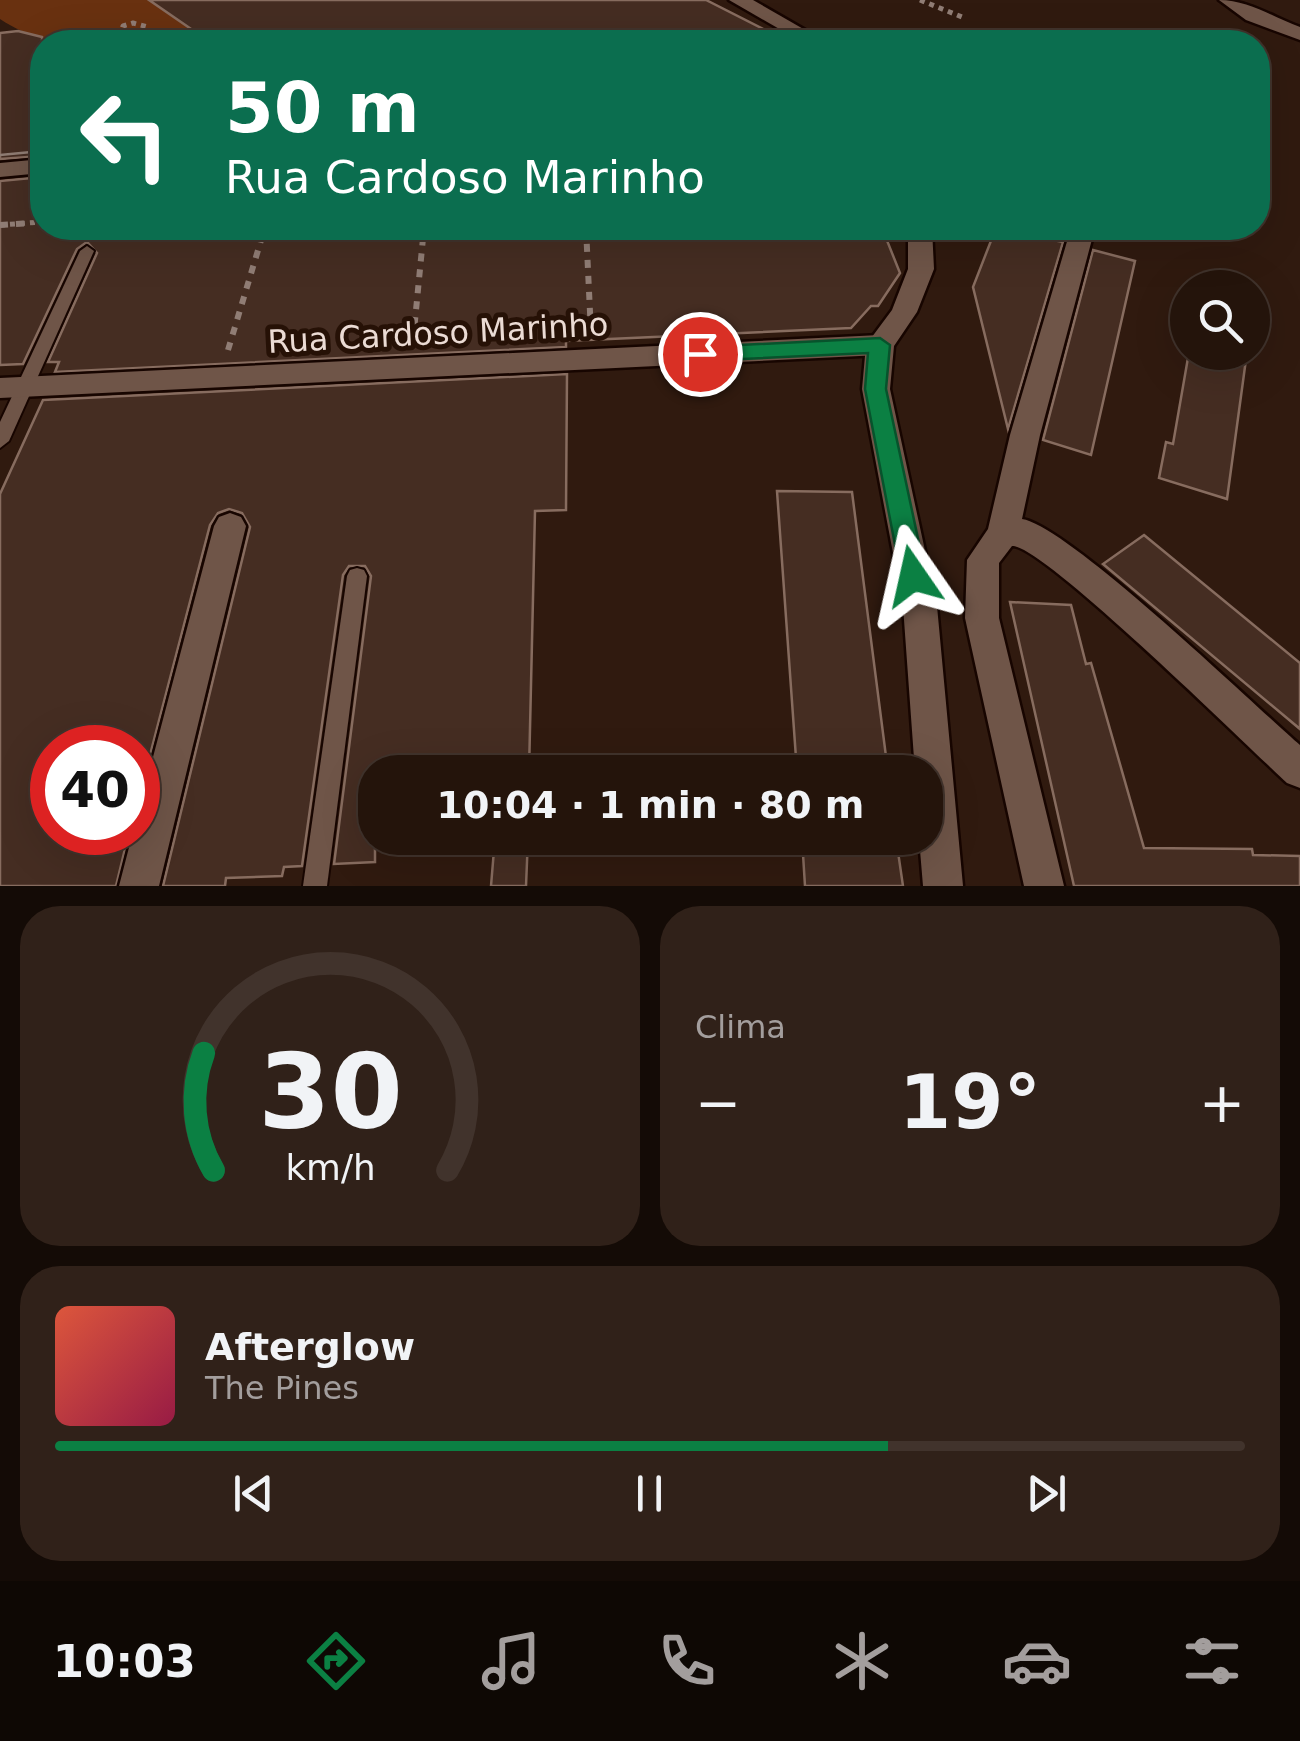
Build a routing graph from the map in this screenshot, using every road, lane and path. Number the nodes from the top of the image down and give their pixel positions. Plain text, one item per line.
1 (739, 0) edge
2 (920, 0) edge
3 (1229, 0) edge
4 (962, 18) dead end
5 (123, 30) edge
6 (143, 30) edge
7 (794, 30) edge
8 (1300, 34) edge
9 (30, 167) edge
10 (0, 170) edge
11 (30, 223) edge
12 (0, 224) edge
13 (261, 240) edge
14 (423, 240) edge
15 (587, 240) edge
16 (922, 240) edge
17 (1079, 240) edge
18 (87, 251) dead end
19 (592, 341) dead end
20 (880, 345) junction
21 (412, 348) dead end
22 (224, 362) dead end
23 (13, 387) edge
24 (0, 441) edge
25 (230, 526) dead end
26 (1004, 533) junction
27 (357, 576) dead end
28 (1300, 770) edge
29 (138, 886) edge
30 (315, 886) edge
31 (943, 886) edge
32 (1044, 886) edge

1 - 7 street
2 - 4 path
3 - 8 street
5 - 6 path
9 - 10 street
11 - 12 path
13 - 22 path
14 - 21 path
15 - 19 path
16 - 20 street
17 - 26 street
18 - 23 lane
20 - 23 street, Rua Cardoso Marinho
20 - 31 street
23 - 24 lane
25 - 29 street
26 - 28 street
26 - 32 street
27 - 30 lane

